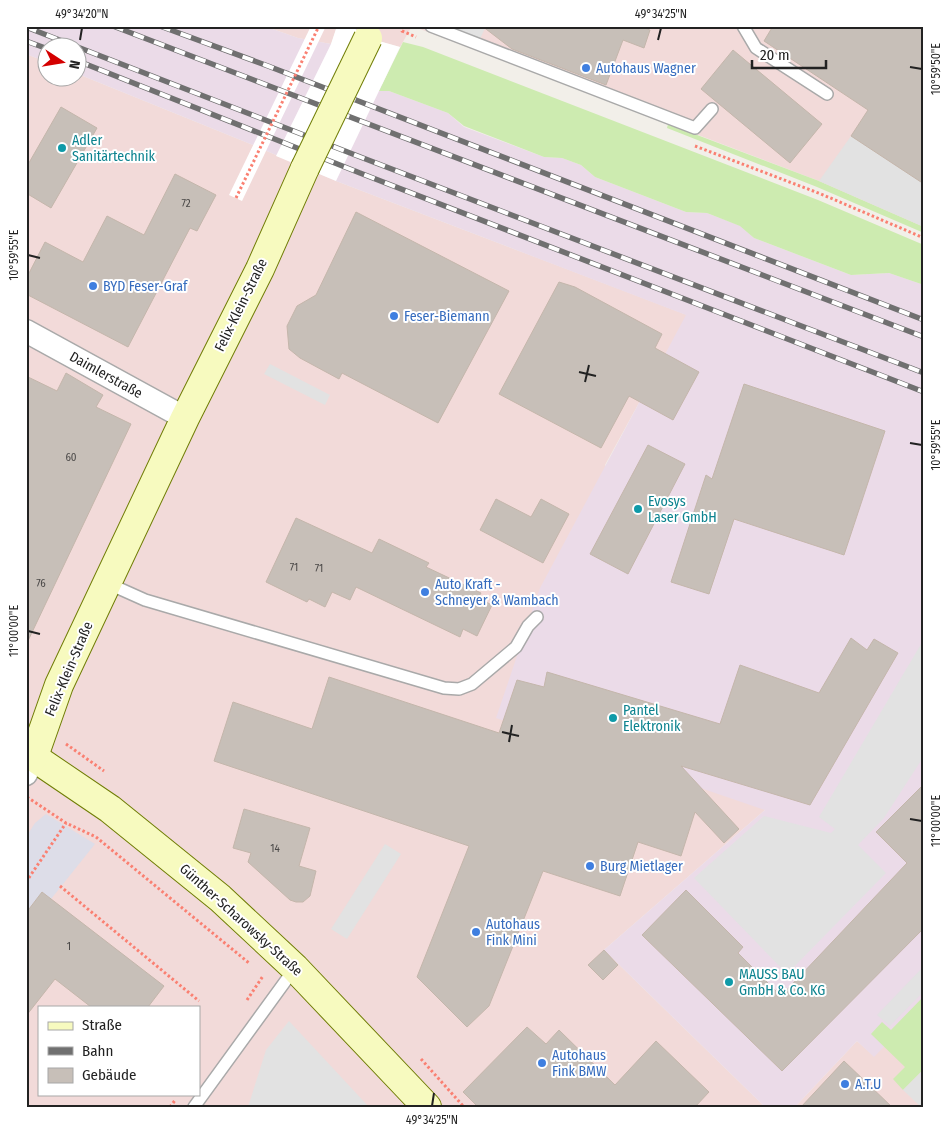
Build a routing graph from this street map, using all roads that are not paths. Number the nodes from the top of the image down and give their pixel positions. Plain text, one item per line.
1 (431, 26) edge
2 (743, 26) edge
3 (371, 32) edge
4 (827, 94) dead end
5 (712, 109) dead end
6 (26, 331) edge
7 (185, 418) junction
8 (107, 583) junction
9 (537, 617) dead end
10 (29, 761) edge
11 (295, 968) junction
12 (194, 1107) edge
13 (427, 1107) edge

1 - 5 lane
2 - 4 lane
3 - 7 street, Felix-Klein-Straße, bridge
6 - 7 street, Daimlerstraße
7 - 8 street, Felix-Klein-Straße
8 - 9 lane
8 - 10 street, Felix-Klein-Straße
10 - 11 street, Günther-Scharowsky-Straße
11 - 12 lane
11 - 13 street, Günther-Scharowsky-Straße

